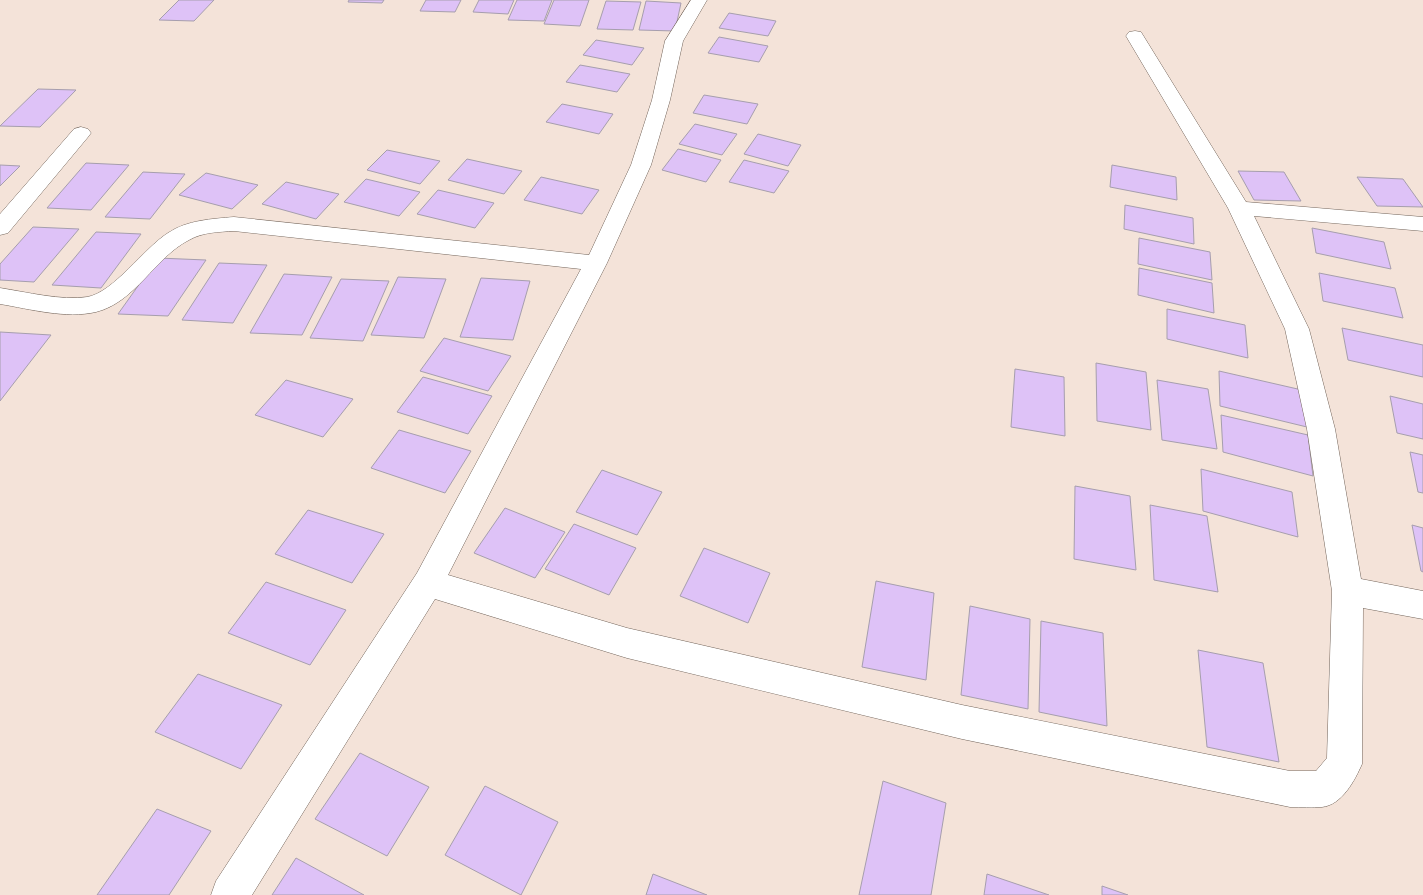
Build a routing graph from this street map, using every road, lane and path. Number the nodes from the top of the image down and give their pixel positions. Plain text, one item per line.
1 (699, 0) edge
2 (1135, 36) dead end
3 (81, 133) dead end
4 (1239, 208) junction
5 (1423, 224) edge
6 (0, 228) edge
7 (596, 263) junction
8 (0, 296) edge
9 (428, 583) junction
10 (1348, 591) junction
11 (1423, 605) edge
12 (230, 895) edge

1 - 7 street
2 - 4 street
3 - 6 street
4 - 5 street
4 - 10 street
7 - 8 street
7 - 9 street
9 - 10 street
9 - 12 street
10 - 11 street

